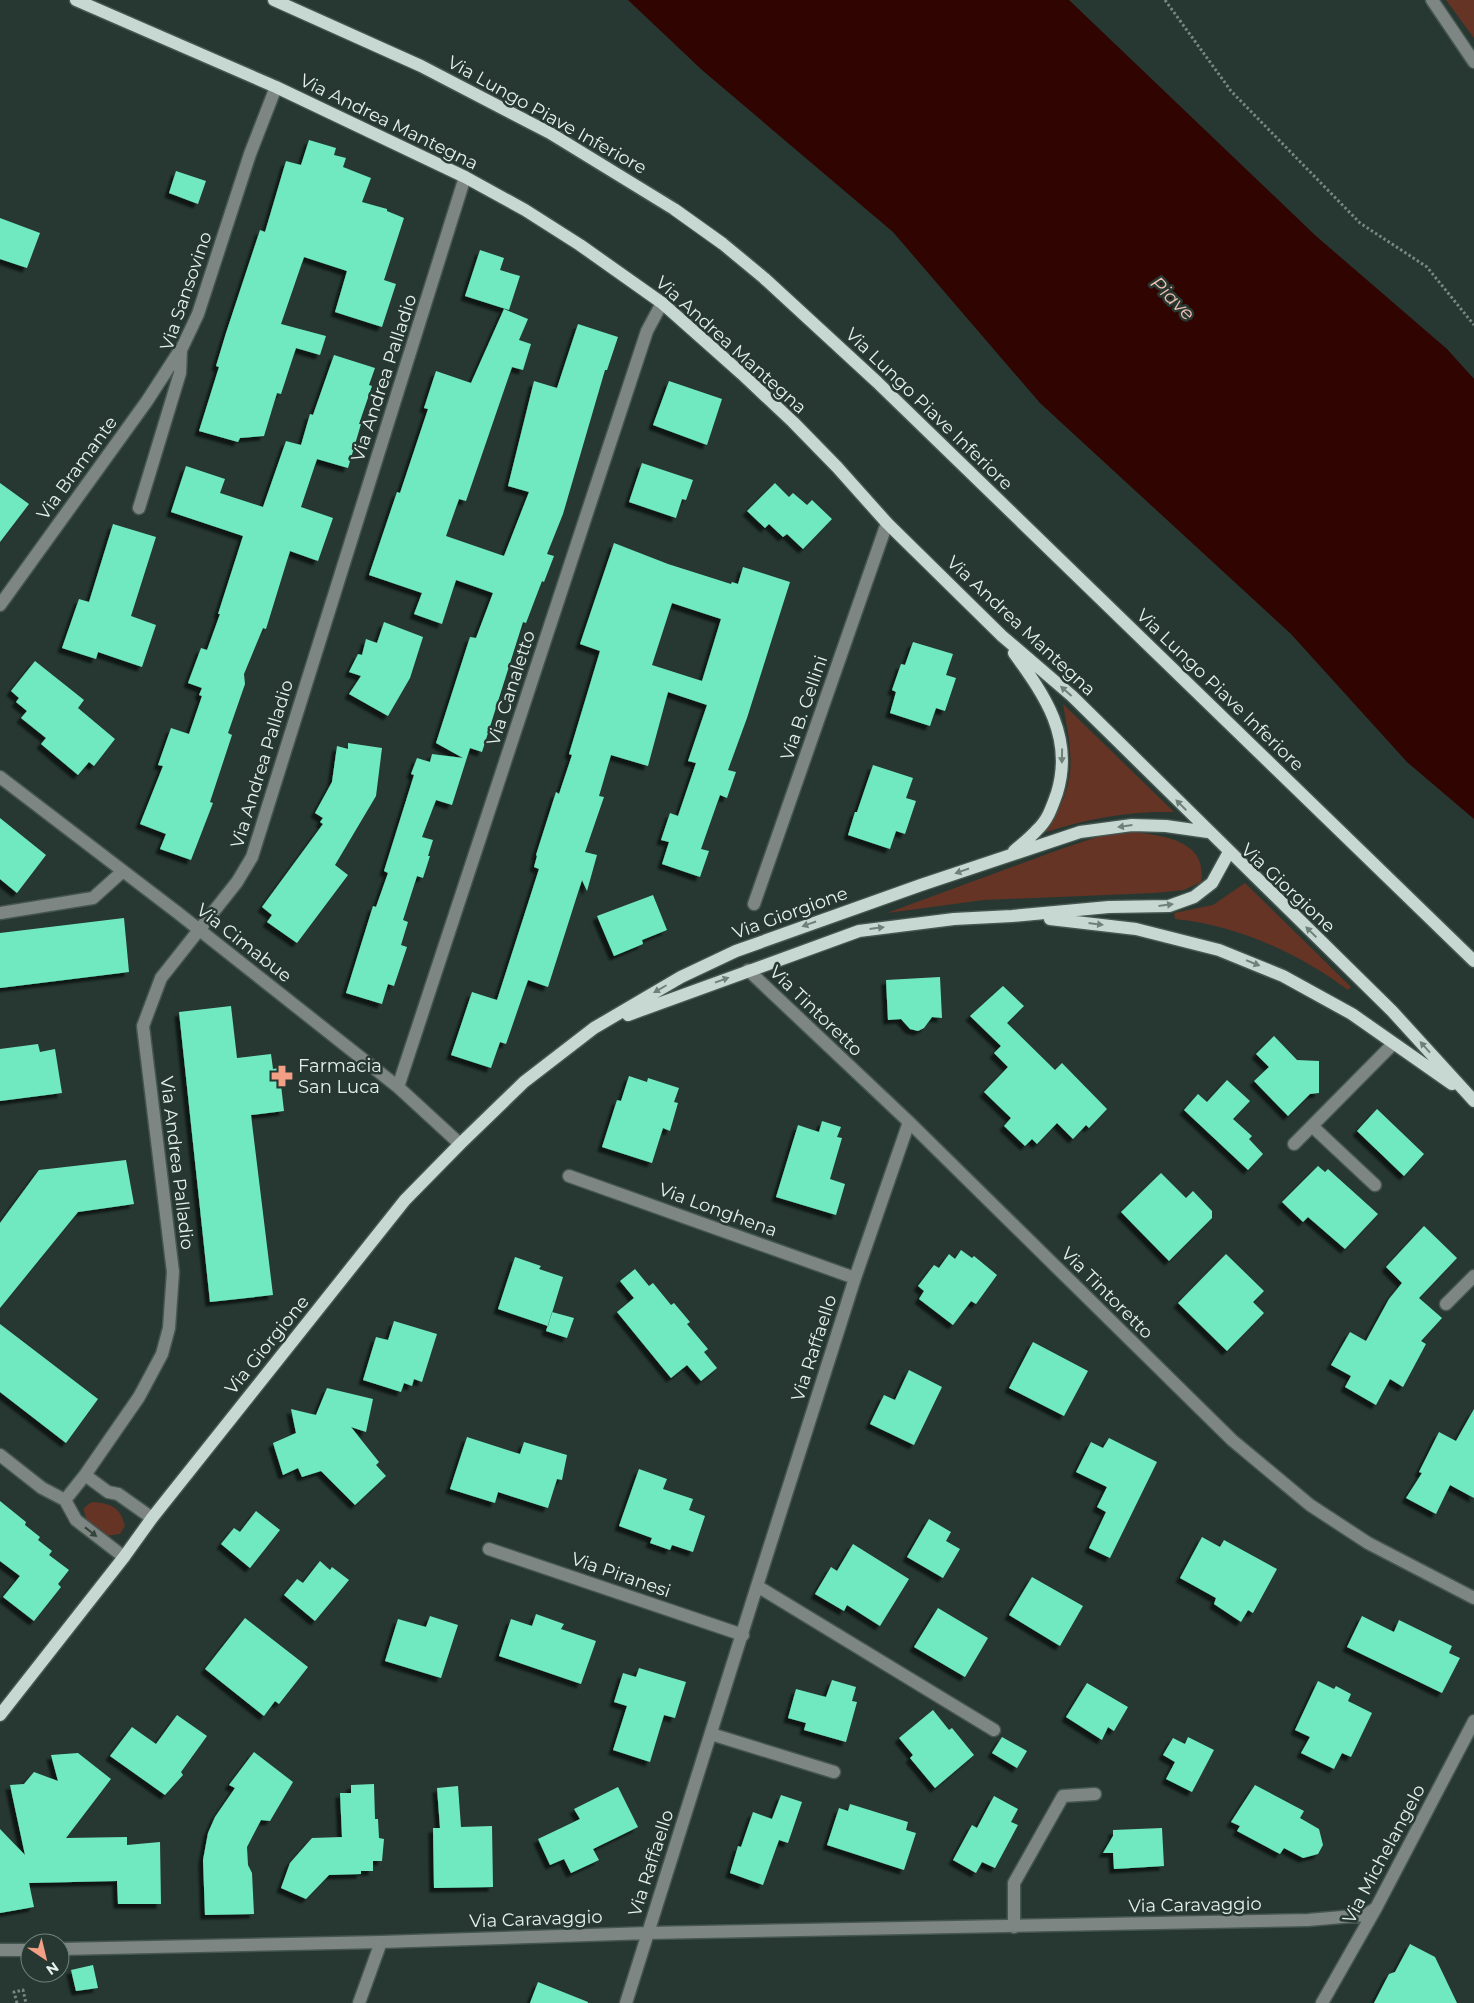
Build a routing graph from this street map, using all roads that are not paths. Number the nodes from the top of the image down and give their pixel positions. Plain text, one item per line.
1 (76, 0) edge
2 (274, 0) edge
3 (1432, 0) edge
4 (1474, 62) edge
5 (276, 87) junction
6 (465, 177) junction
7 (662, 303) junction
8 (181, 350) junction
9 (139, 508) dead end
10 (887, 523) junction
11 (0, 606) edge
12 (1002, 636) junction
13 (0, 777) edge
14 (1208, 832) junction
15 (1229, 852) junction
16 (1008, 855) junction
17 (123, 871) junction
18 (754, 904) dead end
19 (0, 913) edge
20 (1012, 916) junction
21 (199, 930) junction
22 (1474, 961) edge
23 (748, 970) junction
24 (594, 1028) junction
25 (1393, 1044) junction
26 (398, 1087) junction
27 (1472, 1098) edge
28 (909, 1122) junction
29 (1312, 1126) junction
30 (460, 1144) junction
31 (1294, 1144) dead end
32 (569, 1176) dead end
33 (1375, 1185) dead end
34 (1474, 1276) edge
35 (855, 1278) junction
36 (1446, 1304) dead end
37 (0, 1455) edge
38 (85, 1475) junction
39 (66, 1500) junction
40 (152, 1518) junction
41 (489, 1549) dead end
42 (124, 1557) junction
43 (756, 1586) junction
44 (1474, 1598) edge
45 (743, 1634) junction
46 (0, 1715) edge
47 (1474, 1721) edge
48 (994, 1730) dead end
49 (711, 1734) junction
50 (834, 1772) dead end
51 (1095, 1794) dead end
52 (1376, 1908) junction
53 (1014, 1927) junction
54 (648, 1933) junction
55 (381, 1942) junction
56 (70, 1949) edge
57 (0, 1950) edge
58 (20, 1950) edge
59 (359, 2003) edge
60 (626, 2003) edge
61 (1322, 2003) edge

1 - 5 main road, Via Andrea Mantegna
2 - 22 main road, Via Lungo Piave Inferiore
3 - 4 street
5 - 6 main road, Via Andrea Mantegna
5 - 8 street, Via Sansovino
6 - 7 main road, Via Andrea Mantegna
6 - 21 street, Via Andrea Palladio
7 - 10 main road, Via Andrea Mantegna
7 - 26 street, Via Canaletto
8 - 9 street, Via Sansovino
8 - 11 street, Via Bramante
10 - 12 main road, Via Andrea Mantegna
10 - 18 street, Via B. Cellini
14 -> 12 main road, Via Andrea Mantegna
12 -> 16 main road, Via Giorgione
13 - 17 street, Via Cimabue
14 - 15 main road, Via Andrea Mantegna
14 -> 16 main road, Via Giorgione
20 -> 15 main road, Via Giorgione
27 -> 15 main road, Via Giorgione
16 -> 24 main road, Via Giorgione
17 - 19 street
17 - 21 street, Via Cimabue
23 -> 20 main road, Via Giorgione
20 -> 25 main road, Via Giorgione
21 - 26 street, Via Cimabue
21 - 38 street, Via Andrea Palladio
24 -> 23 main road, Via Giorgione
23 - 28 street, Via Tintoretto
24 - 30 main road, Via Giorgione
25 - 27 main road, Via Giorgione
25 - 29 street
26 - 30 street, Via Cimabue
28 - 35 street, Via Raffaello
28 - 44 street, Via Tintoretto
29 - 31 street
29 - 33 street
30 - 40 main road, Via Giorgione
32 - 35 street, Via Longhena
34 - 36 street
35 - 43 street, Via Raffaello
37 - 39 street
38 - 39 street, Via Andrea Palladio
38 - 40 street
39 -> 42 street
40 - 42 main road, Via Giorgione
41 - 45 street, Via Piranesi
42 - 46 main road, Via Giorgione
43 - 45 street, Via Raffaello
43 - 48 street
45 - 49 street, Via Raffaello
47 - 52 street, Via Michelangelo
49 - 50 street
49 - 54 street, Via Raffaello
51 - 53 street
52 - 53 street, Via Caravaggio
52 - 61 street, Via Michelangelo
53 - 54 street, Via Caravaggio
54 - 55 street, Via Caravaggio
54 - 60 street, Via Raffaello
55 - 56 street, Via Caravaggio
55 - 59 street
57 - 58 street

